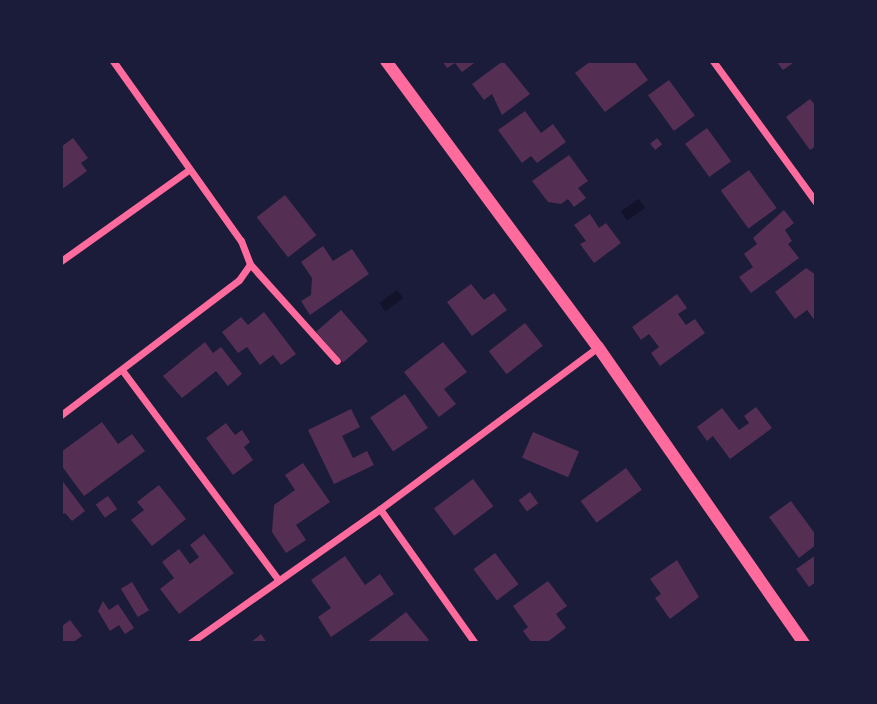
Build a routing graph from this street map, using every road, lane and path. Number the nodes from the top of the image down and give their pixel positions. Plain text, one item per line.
1 (113, 61) edge
2 (386, 61) edge
3 (713, 61) edge
4 (190, 169) junction
5 (816, 202) edge
6 (61, 261) edge
7 (250, 264) junction
8 (598, 346) junction
9 (337, 361) dead end
10 (122, 370) junction
11 (61, 415) edge
12 (380, 509) junction
13 (278, 579) junction
14 (190, 643) edge
15 (475, 643) edge
16 (804, 643) edge

1 - 4 street
2 - 8 highway
3 - 5 street
4 - 6 street
4 - 7 street
7 - 9 street
7 - 10 street
8 - 12 street
8 - 16 highway
10 - 11 street
10 - 13 street
12 - 13 street
12 - 15 street
13 - 14 street

